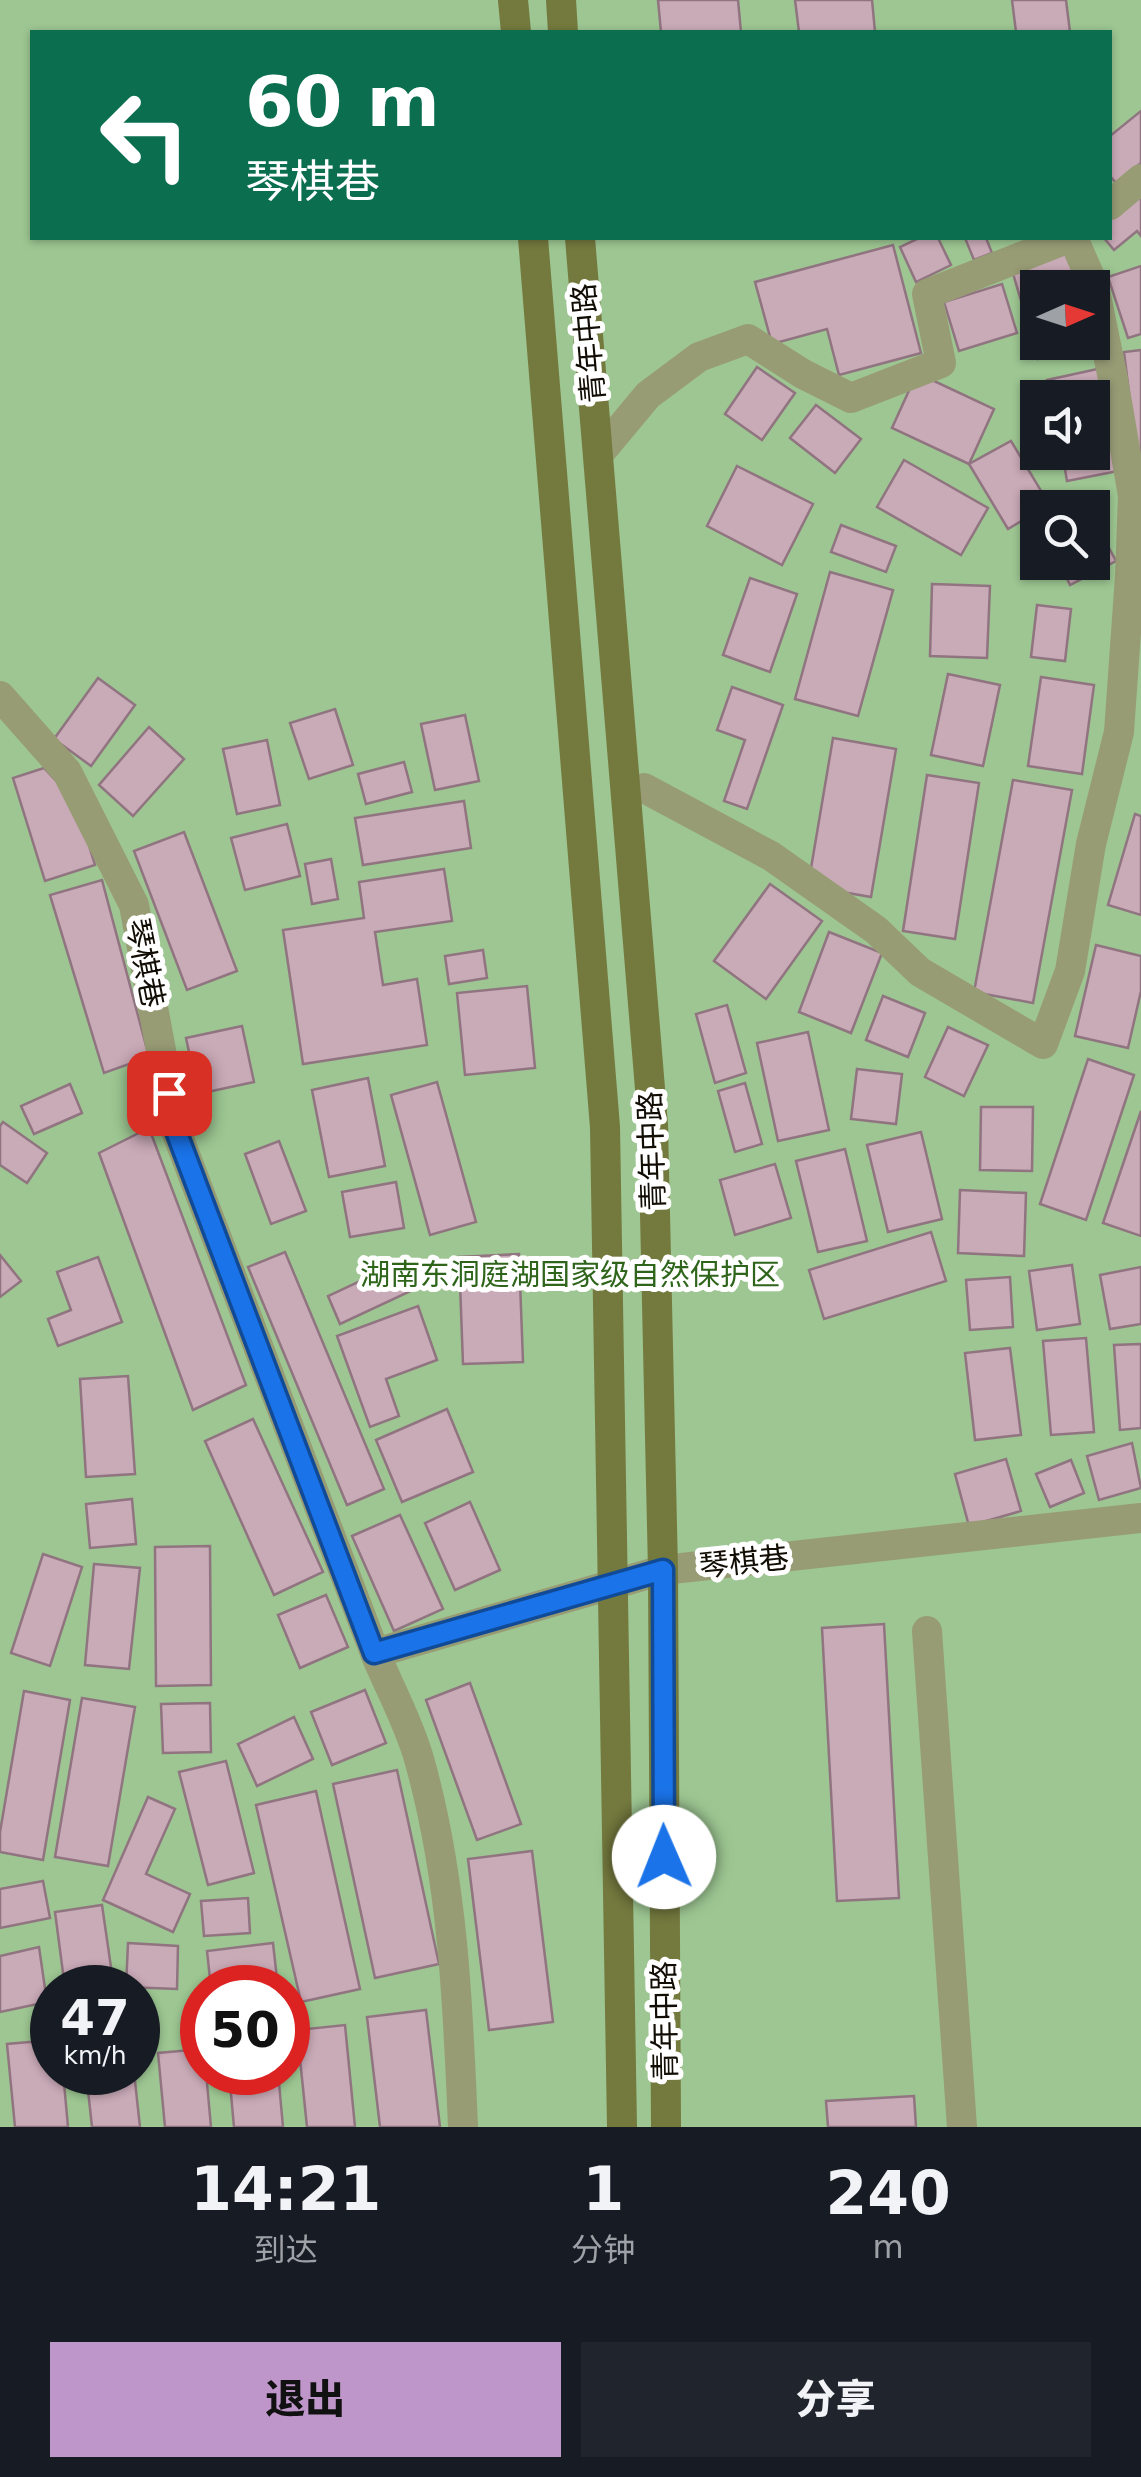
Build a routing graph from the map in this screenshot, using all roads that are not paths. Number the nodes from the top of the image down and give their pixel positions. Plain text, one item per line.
1 (513, 0) edge
2 (560, 0) edge
3 (516, 30) edge
4 (563, 30) edge
5 (1141, 180) edge
6 (1112, 203) edge
7 (533, 240) edge
8 (580, 240) edge
9 (1066, 240) edge
10 (1072, 240) edge
11 (598, 455) junction
12 (0, 696) edge
13 (644, 788) dead end
14 (1141, 1518) edge
15 (663, 1570) junction
16 (612, 1585) junction
17 (926, 1630) dead end
18 (374, 1653) junction
19 (463, 2127) edge
20 (622, 2127) edge
21 (666, 2127) edge
22 (962, 2127) edge

1 - 3 main road
2 - 4 main road
5 - 6 street
7 - 16 main road, 青年中路
8 - 11 main road, 青年中路
9 - 11 street
10 - 13 street
11 - 15 main road, 青年中路
12 - 18 street, 琴棋巷
14 - 15 street, 琴棋巷
15 - 16 street, 琴棋巷
15 - 21 main road, 青年中路
16 - 18 street, 琴棋巷
16 - 20 main road, 青年中路
17 - 22 street
18 - 19 street

